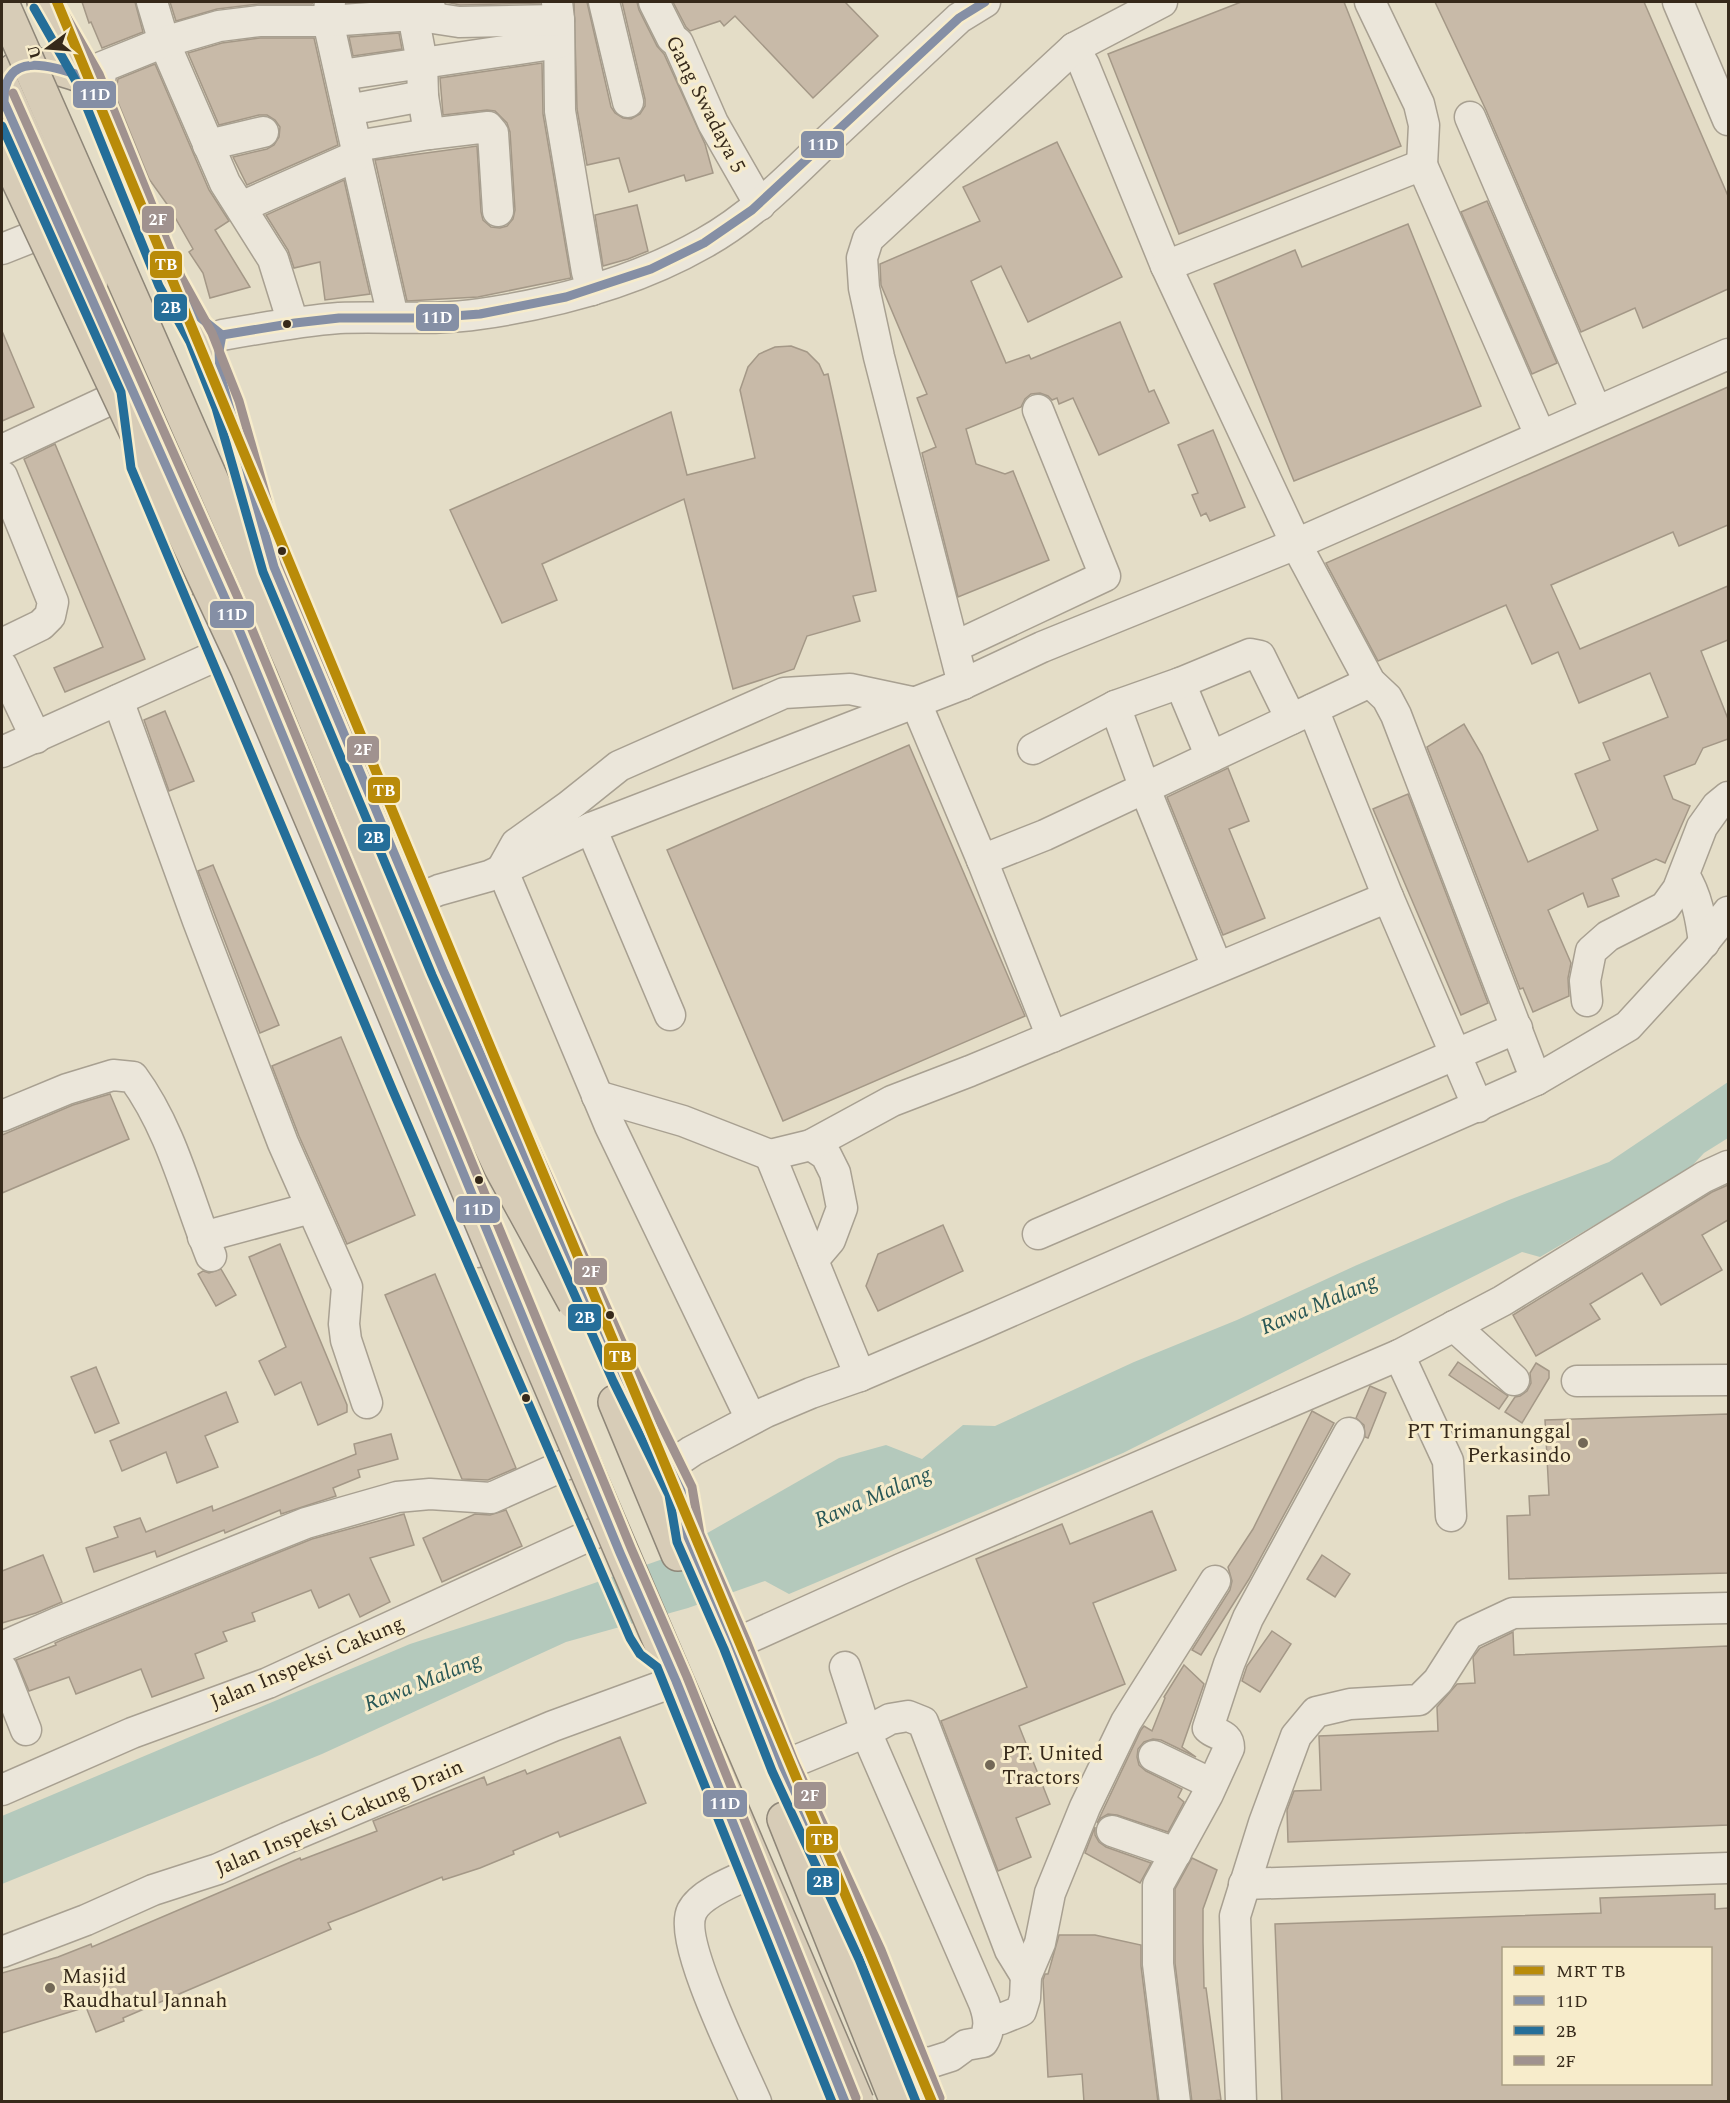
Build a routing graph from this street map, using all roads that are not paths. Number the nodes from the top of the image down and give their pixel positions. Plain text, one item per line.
1 (23, 2) edge
2 (44, 2) edge
3 (152, 2) edge
4 (447, 2) edge
5 (604, 2) edge
6 (654, 2) edge
7 (986, 2) edge
8 (1162, 2) edge
9 (1370, 2) edge
10 (1678, 2) edge
11 (2, 3) edge
12 (259, 11) edge
13 (329, 11) edge
14 (414, 15) junction
15 (558, 22) edge
16 (164, 42) junction
17 (1074, 48) junction
18 (422, 62) junction
19 (341, 75) junction
20 (93, 89) junction
21 (2, 95) edge
22 (423, 96) junction
23 (628, 102) dead end
24 (348, 110) junction
25 (1470, 117) dead end
26 (1728, 120) edge
27 (262, 132) dead end
28 (429, 134) junction
29 (208, 145) junction
30 (2, 146) edge
31 (356, 151) junction
32 (1422, 165) junction
33 (760, 205) junction
34 (241, 207) junction
35 (498, 211) dead end
36 (60, 226) junction
37 (2, 249) edge
38 (1166, 266) junction
39 (170, 282) junction
40 (592, 290) junction
41 (393, 317) junction
42 (293, 323) junction
43 (222, 335) junction
44 (1728, 354) edge
45 (133, 389) junction
46 (226, 404) junction
47 (1038, 410) dead end
48 (1596, 411) junction
49 (1540, 435) junction
50 (2, 450) edge
51 (2, 476) edge
52 (187, 539) junction
53 (1296, 544) junction
54 (290, 606) junction
55 (236, 643) junction
56 (2, 644) edge
57 (954, 647) junction
58 (2, 666) edge
59 (1370, 682) junction
60 (1180, 683) junction
61 (963, 684) junction
62 (118, 700) junction
63 (916, 703) junction
64 (1115, 706) junction
65 (1302, 714) junction
66 (36, 738) junction
67 (1033, 749) dead end
68 (2, 752) edge
69 (1211, 757) junction
70 (1145, 789) junction
71 (1728, 797) edge
72 (591, 828) junction
73 (982, 860) junction
74 (502, 869) junction
75 (1684, 875) junction
76 (1388, 897) junction
77 (415, 900) junction
78 (1728, 912) edge
79 (1704, 944) junction
80 (1217, 967) junction
81 (1587, 1000) dead end
82 (670, 1015) dead end
83 (1517, 1028) junction
84 (1052, 1037) junction
85 (1456, 1055) junction
86 (1536, 1080) junction
87 (597, 1096) junction
88 (1478, 1107) junction
89 (2, 1116) edge
90 (811, 1145) junction
91 (770, 1155) junction
92 (1728, 1166) edge
93 (311, 1208) junction
94 (1038, 1234) dead end
95 (813, 1260) junction
96 (575, 1303) junction
97 (1454, 1326) junction
98 (1399, 1355) junction
99 (860, 1376) junction
100 (1514, 1380) dead end
101 (1728, 1380) edge
102 (1577, 1381) dead end
103 (367, 1403) dead end
104 (752, 1419) junction
105 (1349, 1433) dead end
106 (569, 1463) junction
107 (675, 1478) junction
108 (1451, 1516) dead end
109 (610, 1545) junction
110 (1215, 1581) dead end
111 (1728, 1608) edge
112 (729, 1632) junction
113 (2, 1647) edge
114 (845, 1667) dead end
115 (2, 1669) edge
116 (672, 1670) junction
117 (26, 1730) dead end
118 (866, 1732) junction
119 (1154, 1756) dead end
120 (792, 1763) junction
121 (1212, 1784) junction
122 (2, 1790) edge
123 (1112, 1831) dead end
124 (1176, 1853) junction
125 (1728, 1868) edge
126 (754, 1872) junction
127 (1244, 1884) junction
128 (2, 1952) edge
129 (1026, 1976) junction
130 (990, 2020) junction
131 (921, 2062) junction
132 (756, 2102) edge
133 (845, 2102) edge
134 (857, 2102) edge
135 (897, 2102) edge
136 (929, 2102) edge
137 (1175, 2102) edge
138 (1241, 2102) edge

1 - 96 highway, bridge
2 - 20 highway
3 - 16 street
4 - 14 street
5 - 23 street
6 - 33 street, Gang Swadaya 5
7 - 33 street
8 - 17 street
9 - 32 street
10 - 26 street
11 - 96 highway, bridge
12 - 13 street
12 - 16 street
13 - 14 street
13 - 19 street
14 - 15 street
14 - 18 street
15 - 18 street
15 - 40 street
16 - 20 street
16 - 29 street
17 - 38 street
17 - 57 street
18 - 19 street
18 - 22 street
19 - 24 street
20 - 21 highway
20 - 39 highway
21 - 36 highway
21 - 52 highway, bridge
22 - 24 street
22 - 28 street
24 - 31 street
25 - 48 street
27 - 29 street
28 - 31 street
28 - 35 street
29 - 34 street
30 - 52 highway, bridge
31 - 34 street
31 - 41 street
32 - 38 street
32 - 49 street
33 - 40 street
34 - 42 street
36 - 37 street
36 - 45 highway
38 - 53 street
39 - 43 highway
39 - 46 highway
40 - 41 street
41 - 42 street
42 - 43 street
43 - 46 highway
44 - 48 street
45 - 50 street
45 - 55 highway
46 - 54 highway
47 - 57 street
48 - 49 street
49 - 53 street
51 - 56 street
52 - 134 highway, bridge
53 - 59 street
53 - 61 street
54 - 55 highway
54 - 77 highway
55 - 62 street
55 - 106 street
55 - 109 highway
57 - 61 street
58 - 66 street
59 - 65 street
59 - 83 street
60 - 64 street
60 - 65 street
60 - 69 street
61 - 63 street
62 - 66 street
62 - 93 street
63 - 72 street
63 - 73 street
63 - 74 street
64 - 67 street
64 - 70 street
65 - 69 street
65 - 76 street
66 - 68 street
69 - 70 street
70 - 73 street
70 - 80 street
71 - 75 street
72 - 74 street
72 - 82 street
73 - 84 street
74 - 77 street
74 - 87 street
75 - 79 street
75 - 81 street
76 - 80 street
76 - 85 street
77 - 107 highway
78 - 79 street
79 - 86 street
80 - 84 street
83 - 85 street
83 - 86 street
84 - 90 street
85 - 88 street
85 - 94 street
86 - 88 street
87 - 91 street
87 - 104 street
88 - 99 street
89 - 93 street
90 - 91 street
90 - 95 street
91 - 95 street
92 - 97 street
93 - 103 street
95 - 99 street
96 - 135 highway
97 - 98 street
97 - 100 street
98 - 108 street
98 - 112 street
99 - 104 street
101 - 102 street
104 - 107 street
105 - 121 street
106 - 109 street
106 - 113 street
107 - 112 highway
109 - 116 highway, bridge
109 - 122 street, Jalan Inspeksi Cakung
110 - 129 street
111 - 127 street
112 - 120 highway
114 - 118 street
115 - 117 street
116 - 126 highway
116 - 128 street, Jalan Inspeksi Cakung Drain
118 - 120 street
118 - 129 street
118 - 130 street
119 - 121 street
120 - 131 highway
121 - 124 street
123 - 124 street
124 - 137 street
125 - 127 street
126 - 132 street
126 - 133 highway
127 - 138 street
129 - 130 street
130 - 131 street
131 - 136 highway

